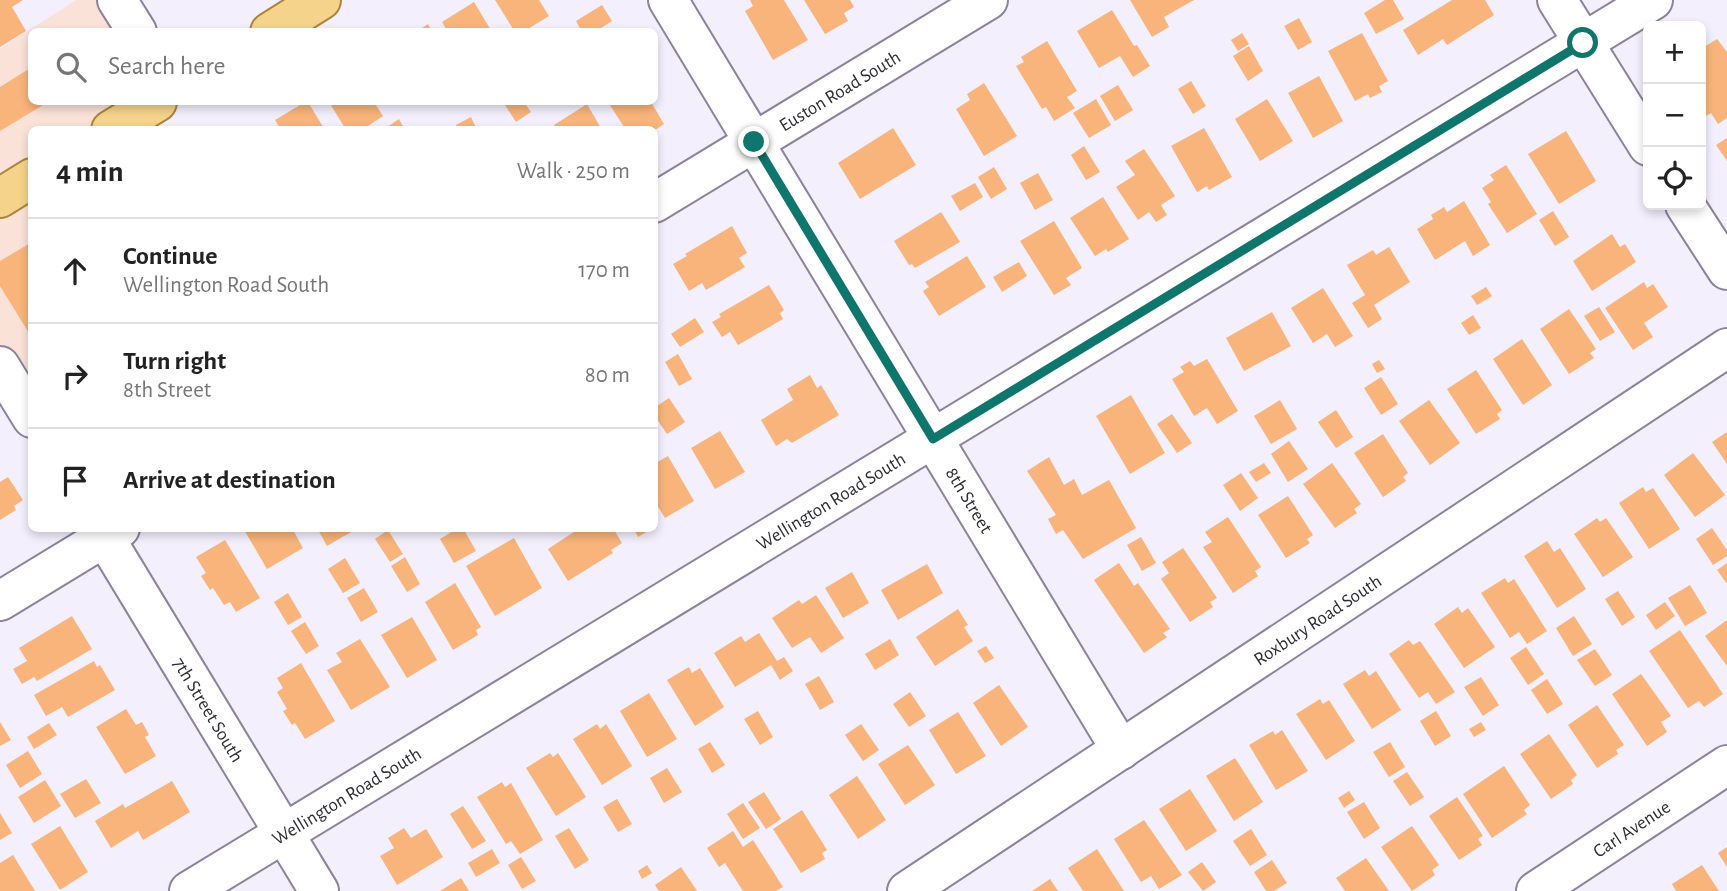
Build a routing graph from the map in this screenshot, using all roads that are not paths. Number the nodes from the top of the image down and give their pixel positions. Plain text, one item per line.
1 (117, 0) edge
2 (321, 0) edge
3 (668, 0) edge
4 (988, 0) edge
5 (1556, 0) edge
6 (1653, 0) edge
7 (134, 28) edge
8 (276, 28) edge
9 (1583, 43) junction
10 (152, 105) edge
11 (118, 126) edge
12 (1643, 138) edge
13 (754, 142) junction
14 (28, 180) edge
15 (0, 198) edge
16 (658, 201) edge
17 (1688, 210) edge
18 (1727, 270) edge
19 (1727, 348) edge
20 (0, 366) edge
21 (28, 412) edge
22 (933, 439) junction
23 (108, 532) edge
24 (0, 601) edge
25 (1121, 750) junction
26 (1727, 765) edge
27 (284, 833) junction
28 (189, 891) edge
29 (319, 891) edge
30 (907, 891) edge
31 (1536, 891) edge

1 - 7 street
2 - 8 main road
3 - 13 street, 8th Street
4 - 13 street, Euston Road South
5 - 9 street
6 - 9 street, Wellington Road South
9 - 12 street
9 - 22 street, Wellington Road South
10 - 11 main road
13 - 16 street, Euston Road South
13 - 22 street, 8th Street
14 - 15 main road
17 - 18 street
19 - 25 street, Roxbury Road South
20 - 21 street
22 - 25 street, 8th Street
22 - 27 street, Wellington Road South
23 - 24 street
23 - 27 street, 7th Street South
25 - 30 street, Roxbury Road South
26 - 31 street, Carl Avenue
27 - 28 street, Wellington Road South
27 - 29 street, 7th Street South

